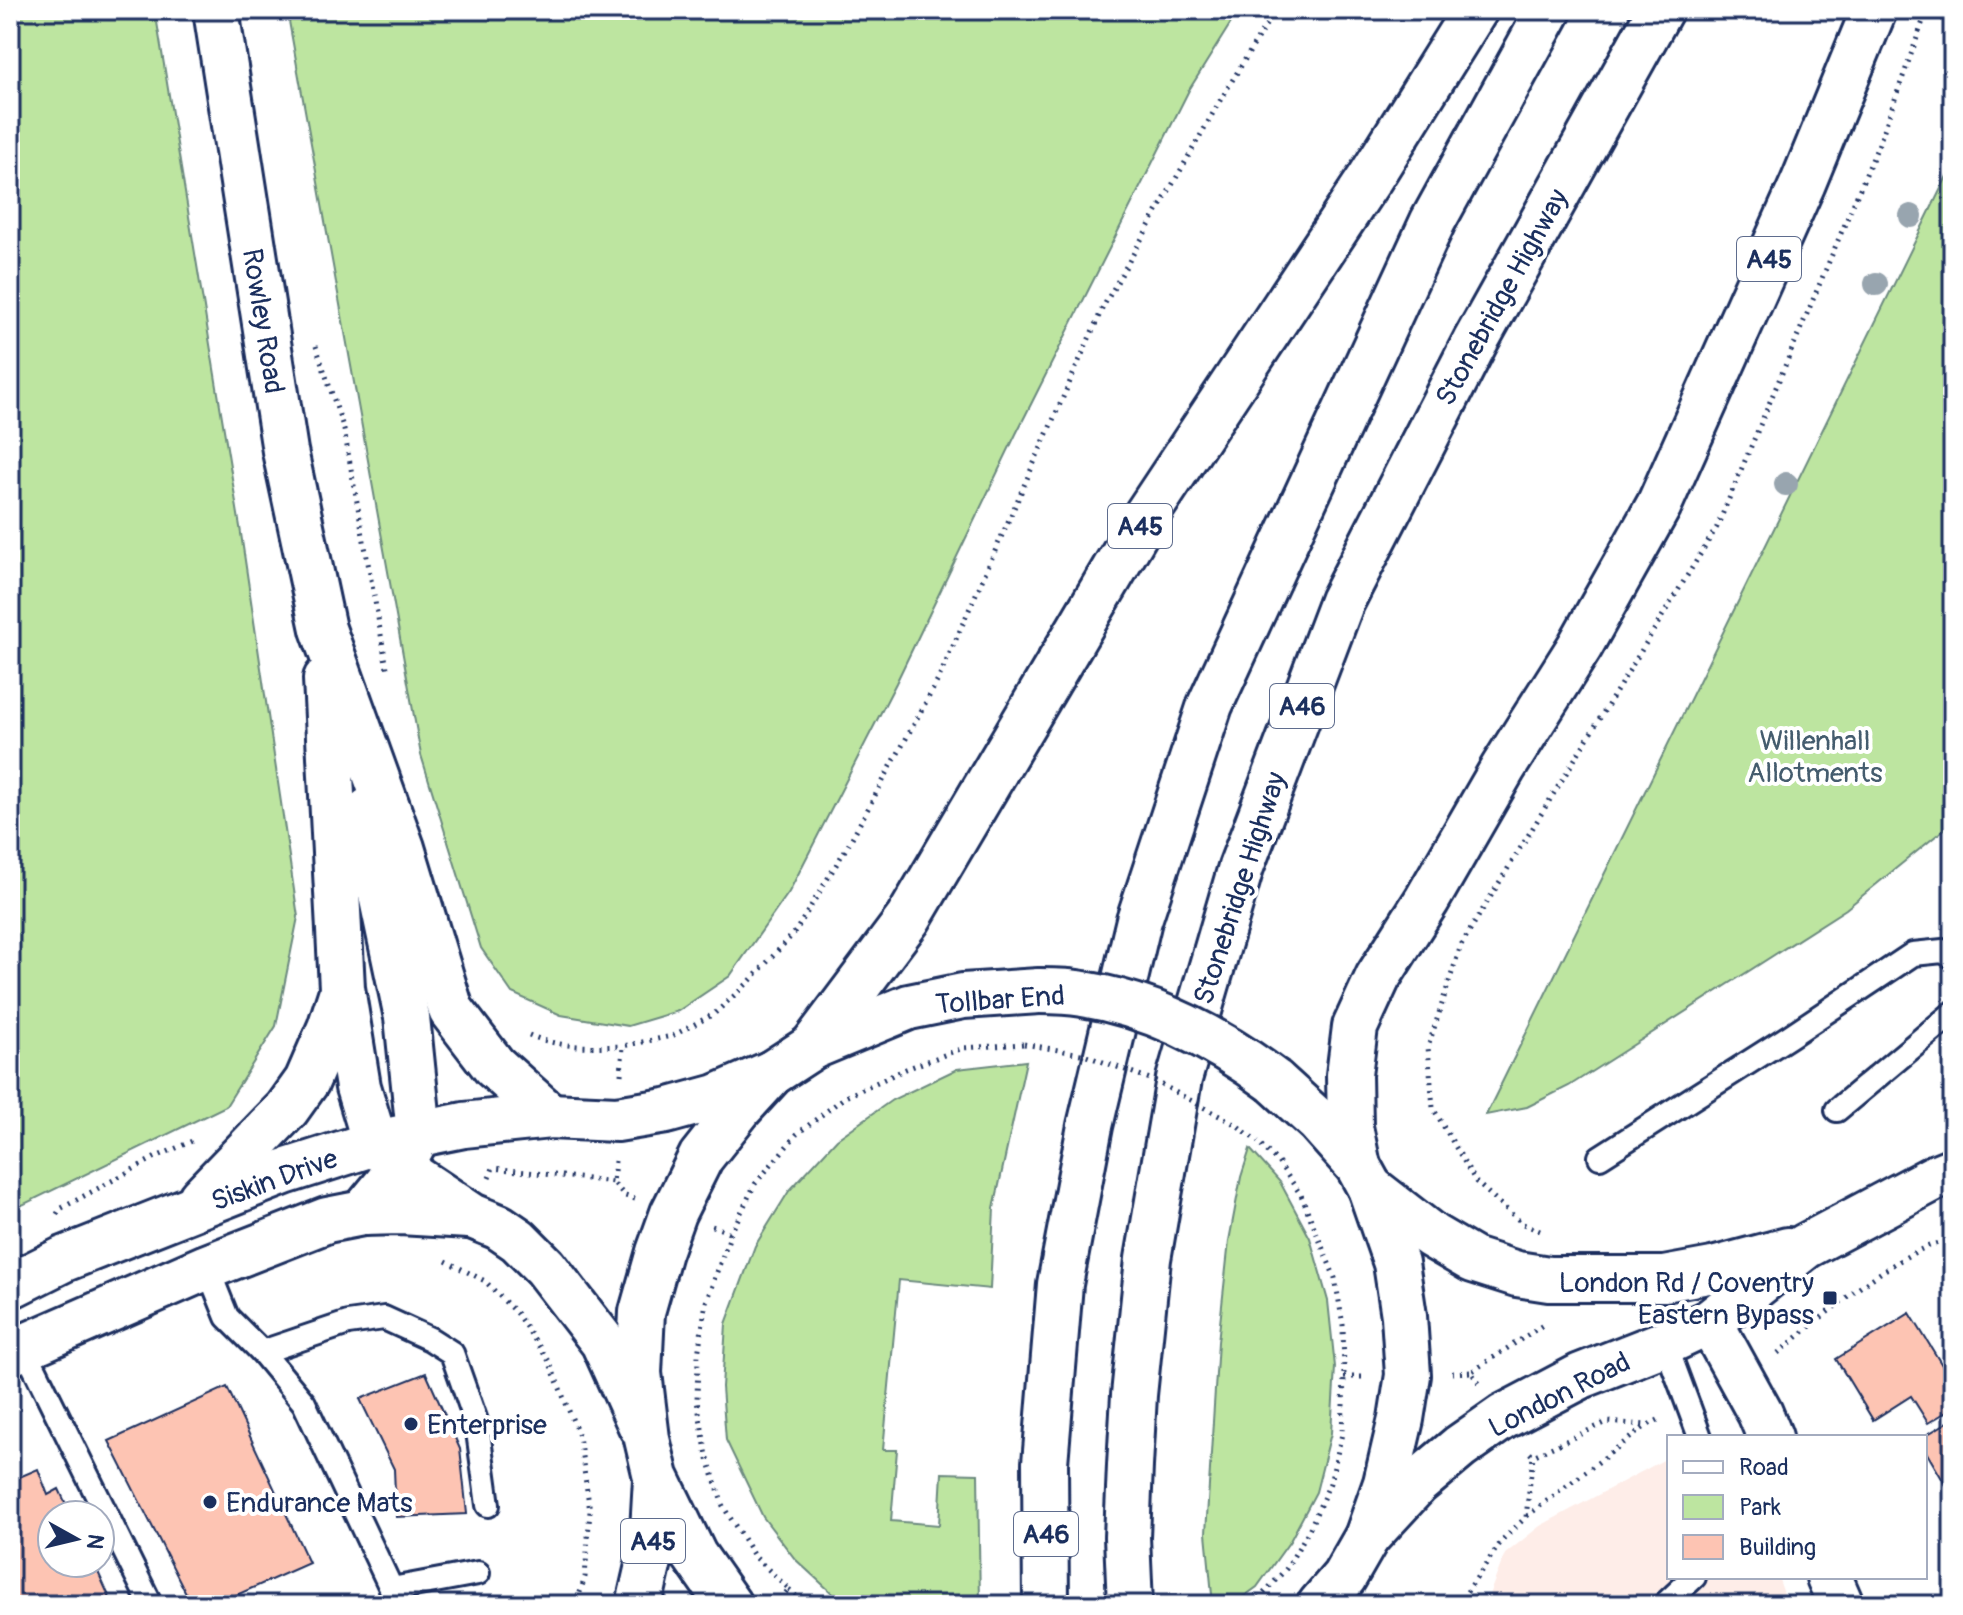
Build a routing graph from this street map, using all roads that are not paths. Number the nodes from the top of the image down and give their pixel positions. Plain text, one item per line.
1 (216, 10) edge
2 (1475, 10) edge
3 (1549, 10) edge
4 (1660, 10) edge
5 (1874, 10) edge
6 (323, 629) junction
7 (359, 732) junction
8 (1953, 957) edge
9 (342, 988) junction
10 (1953, 1013) edge
11 (812, 1047) junction
12 (772, 1073) junction
13 (1837, 1110) dead end
14 (550, 1116) junction
15 (398, 1148) junction
16 (1600, 1157) dead end
17 (1953, 1170) edge
18 (1364, 1177) junction
19 (480, 1197) junction
20 (1953, 1204) edge
21 (1882, 1206) junction
22 (189, 1211) junction
23 (363, 1213) junction
24 (1806, 1246) junction
25 (207, 1267) junction
26 (10, 1286) edge
27 (1710, 1322) junction
28 (1665, 1343) junction
29 (17, 1350) edge
30 (262, 1352) junction
31 (1699, 1435) edge
32 (1769, 1435) edge
33 (652, 1458) junction
34 (488, 1505) dead end
35 (1367, 1537) junction
36 (478, 1573) dead end
37 (1692, 1579) edge
38 (1830, 1579) edge
39 (1334, 1596) edge
40 (396, 1597) edge
41 (151, 1605) edge
42 (639, 1605) edge
43 (729, 1605) edge
44 (1046, 1605) edge
45 (1130, 1605) edge
46 (1664, 1605) edge
47 (1841, 1605) edge

1 - 6 main road, Rowley Road
2 - 11 main road, A45
3 - 44 main road, A46
4 - 45 main road, Stonebridge Highway / A46
5 - 18 main road, A45
6 - 7 main road
6 - 9 main road
7 - 14 main road
7 - 15 main road
8 - 16 lane
9 - 15 main road
9 - 22 main road
10 - 13 lane
11 - 12 main road, Tollbar End
11 - 18 main road, Tollbar End, bridge
12 - 14 main road, Siskin Drive
12 - 33 main road, Tollbar End
14 - 15 main road, Siskin Drive
15 - 19 main road
15 - 22 main road, Siskin Drive
15 - 23 main road
17 - 21 main road, London Road
18 - 24 main road, London Road
18 - 35 main road, Tollbar End
19 - 23 main road, Siskin Drive
19 - 33 main road
20 - 21 main road, London Road
21 - 24 main road, London Road
22 - 26 main road, Siskin Drive
23 - 25 main road, Siskin Drive
24 - 27 main road, London Road
25 - 29 main road, Siskin Drive
25 - 30 lane
27 - 28 main road, London Road
27 - 32 main road
28 - 31 lane
28 - 35 main road, London Road
29 - 41 lane
30 - 34 lane
30 - 40 lane
33 - 42 main road, A45
33 - 43 main road, Tollbar End
35 - 39 main road, Tollbar End
36 - 40 lane
37 - 46 lane
38 - 47 main road

